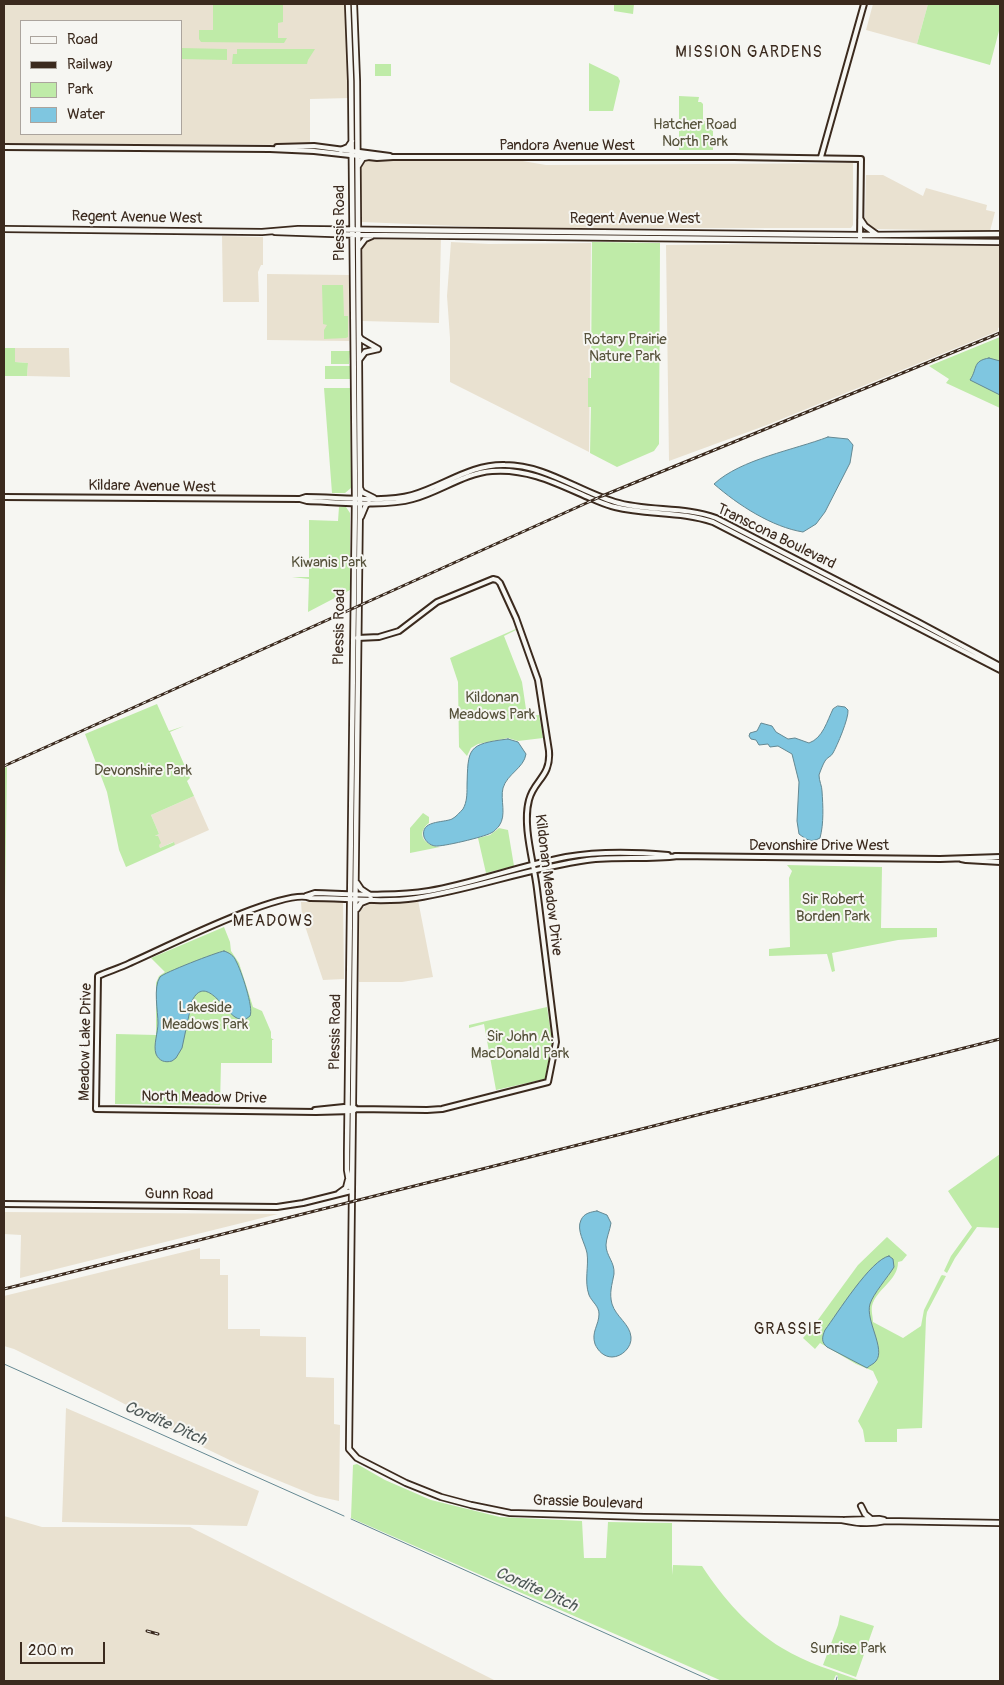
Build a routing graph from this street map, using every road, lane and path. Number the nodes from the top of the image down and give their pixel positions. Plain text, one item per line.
1 (348, 4) edge
2 (354, 4) edge
3 (864, 4) edge
4 (352, 140) junction
5 (4, 146) edge
6 (270, 149) junction
7 (340, 150) junction
8 (355, 153) junction
9 (368, 157) junction
10 (393, 157) junction
11 (821, 157) junction
12 (357, 170) junction
13 (358, 215) junction
14 (861, 220) junction
15 (4, 229) edge
16 (355, 229) junction
17 (373, 229) junction
18 (422, 230) junction
19 (496, 230) junction
20 (269, 232) junction
21 (1000, 234) edge
22 (355, 235) junction
23 (375, 235) junction
24 (877, 235) junction
25 (420, 236) junction
26 (496, 237) junction
27 (860, 237) junction
28 (1000, 242) edge
29 (358, 248) junction
30 (359, 334) junction
31 (358, 362) junction
32 (360, 488) junction
33 (4, 497) edge
34 (374, 498) junction
35 (357, 500) junction
36 (369, 502) junction
37 (360, 521) junction
38 (356, 638) junction
39 (1000, 666) edge
40 (1000, 670) edge
41 (678, 856) junction
42 (1000, 857) edge
43 (961, 859) junction
44 (1000, 862) edge
45 (534, 865) junction
46 (535, 870) junction
47 (356, 880) junction
48 (350, 896) junction
49 (356, 896) junction
50 (371, 897) junction
51 (355, 913) junction
52 (98, 976) joint
53 (96, 1108) joint
54 (351, 1109) junction
55 (348, 1179) junction
56 (351, 1191) junction
57 (339, 1193) junction
58 (4, 1204) edge
59 (349, 1449) joint
60 (861, 1506) dead end
61 (872, 1519) junction
62 (842, 1520) junction
63 (885, 1521) junction
64 (1000, 1523) edge

1 - 4 main road, Plessis Road
2 - 8 main road, Plessis Road
3 - 11 street
4 - 7 main road
4 - 8 main road, Plessis Road
5 - 6 street, Pandora Avenue West
6 - 7 street, Pandora Avenue West
6 - 8 street, Pandora Avenue West
7 - 8 street, Pandora Avenue West
8 - 9 street, Pandora Avenue West
8 - 10 street, Pandora Avenue West
8 - 12 main road, Plessis Road
8 - 16 main road, Plessis Road
9 - 10 street, Pandora Avenue West
9 - 12 main road
10 - 11 street, Pandora Avenue West
11 - 14 street, Pandora Avenue West
12 - 13 main road, Plessis Road
13 - 16 main road, Plessis Road
13 - 17 main road
14 - 24 main road
14 - 27 street
15 - 20 main road, Regent Avenue West
16 - 17 main road, Regent Avenue West
16 - 20 main road, Regent Avenue West
16 - 22 main road, Plessis Road
17 - 18 main road, Regent Avenue West
18 - 19 main road, Regent Avenue West
18 - 25 main road
19 - 26 main road
19 - 27 main road, Regent Avenue West
20 - 22 main road, Regent Avenue West
21 - 24 main road, Regent Avenue West
22 - 23 main road, Regent Avenue West
22 - 29 main road, Plessis Road
22 - 35 main road, Plessis Road
23 - 25 main road, Regent Avenue West
23 - 29 main road
24 - 27 main road, Regent Avenue West
25 - 26 main road, Regent Avenue West
26 - 27 main road, Regent Avenue West
27 - 28 main road, Regent Avenue West
29 - 30 main road, Plessis Road
30 - 31 main road, Plessis Road
30 - 31 main road
31 - 32 main road, Plessis Road
32 - 34 main road
32 - 35 main road, Plessis Road
33 - 35 street, Kildare Avenue West
34 - 35 street, Transcona Boulevard
34 - 39 street, Transcona Boulevard
35 - 36 street, Transcona Boulevard
35 - 37 main road, Plessis Road
35 - 38 main road, Plessis Road
36 - 37 main road
36 - 40 street, Transcona Boulevard
37 - 38 main road, Plessis Road
38 - 45 street, Kildonan Meadow Drive
38 - 47 main road, Plessis Road
38 - 48 main road, Plessis Road
41 - 43 street, Devonshire Drive West
41 - 45 street, Devonshire Drive West
41 - 46 street, Devonshire Drive West
42 - 43 street, Devonshire Drive West
43 - 44 street, Devonshire Drive West
45 - 46 street, Kildonan Meadow Drive
45 - 50 street, Devonshire Drive West
46 - 50 street, Devonshire Drive West
46 - 54 street, Kildonan Meadow Drive
47 - 49 main road, Plessis Road
47 - 50 main road
48 - 49 street, Devonshire Drive West
48 - 52 street, Devonshire Drive West
48 - 54 main road, Plessis Road
49 - 50 street, Devonshire Drive West
49 - 51 main road, Plessis Road
50 - 51 main road
51 - 54 main road, Plessis Road
52 - 53 street, Meadow Lake Drive
53 - 54 street, North Meadow Drive
54 - 55 main road, Plessis Road
54 - 56 main road, Plessis Road
55 - 56 main road, Plessis Road
55 - 57 main road
56 - 57 street, Gunn Road
56 - 59 main road, Plessis Road
57 - 58 street, Gunn Road
59 - 62 main road, Grassie Boulevard
60 - 61 main road
61 - 62 main road, Grassie Boulevard
61 - 63 main road, Grassie Boulevard
62 - 63 main road, Grassie Boulevard
63 - 64 main road, Grassie Boulevard

